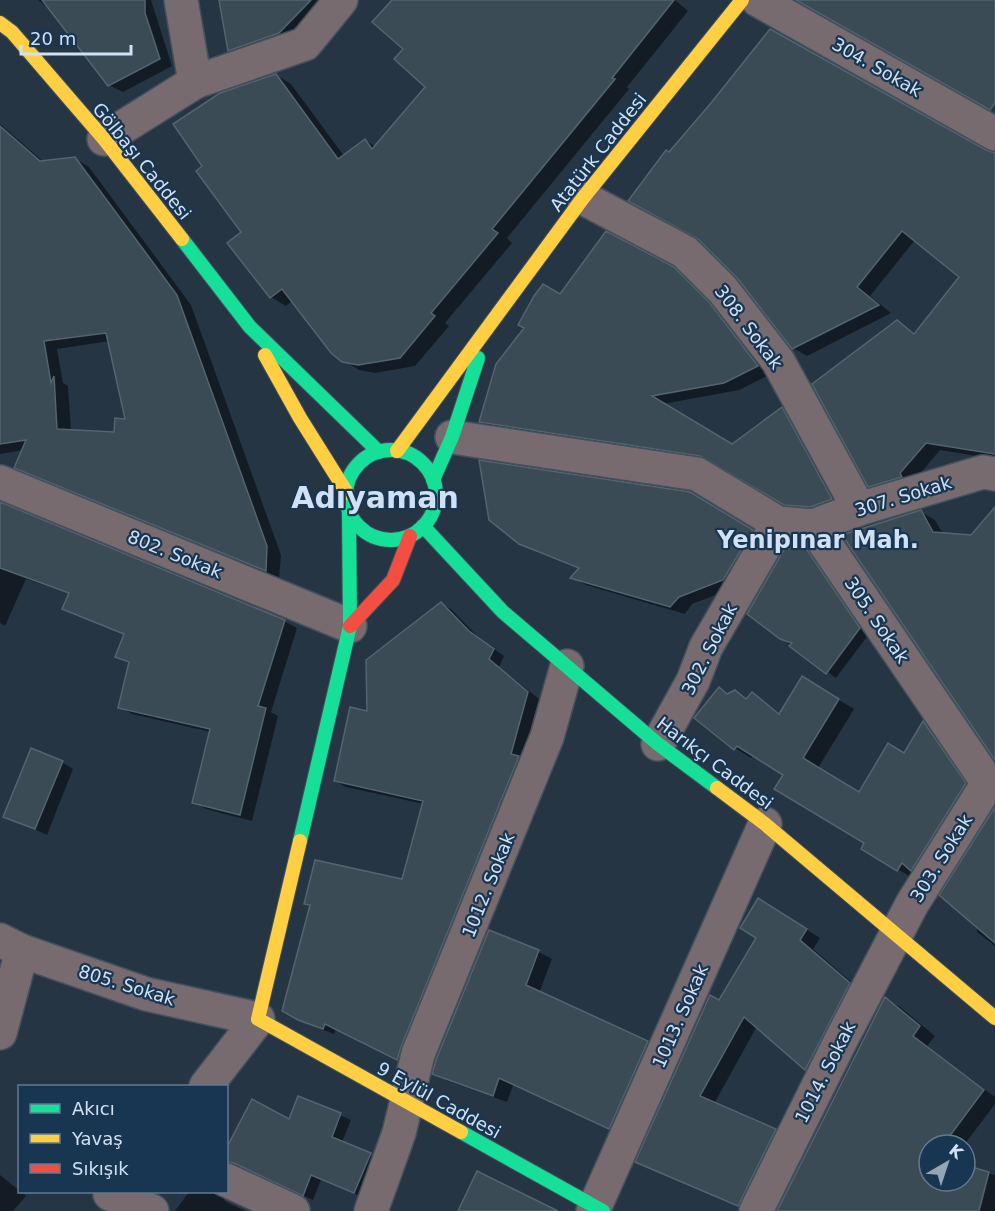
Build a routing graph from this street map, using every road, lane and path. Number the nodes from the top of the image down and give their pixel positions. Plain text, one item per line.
1 (181, 0) edge
2 (341, 0) edge
3 (742, 0) edge
4 (759, 0) edge
5 (0, 23) edge
6 (195, 82) junction
7 (995, 134) edge
8 (105, 139) junction
9 (583, 198) junction
10 (250, 327) junction
11 (488, 330) junction
12 (452, 437) junction
13 (397, 451) junction
14 (379, 452) junction
15 (995, 474) edge
16 (433, 480) junction
17 (0, 482) edge
18 (347, 493) junction
19 (859, 509) junction
20 (349, 510) junction
21 (778, 523) junction
22 (423, 526) junction
23 (813, 526) junction
24 (410, 536) junction
25 (350, 626) junction
26 (567, 666) junction
27 (658, 744) junction
28 (991, 784) edge
29 (765, 824) junction
30 (896, 934) junction
31 (11, 945) edge
32 (995, 1018) edge
33 (258, 1019) junction
34 (0, 1033) edge
35 (207, 1085) edge
36 (407, 1103) junction
37 (228, 1181) edge
38 (105, 1199) edge
39 (597, 1210) edge
40 (152, 1211) edge
41 (293, 1211) edge
42 (371, 1211) edge
43 (756, 1211) edge

1 - 6 street
2 - 6 street
3 - 9 main road, Atatürk Caddesi
4 - 7 street, 304. Sokak
5 - 8 main road, Gölbaşı Caddesi
6 - 8 street
8 - 10 main road, Gölbaşı Caddesi
9 - 11 main road, Atatürk Caddesi
9 - 19 street, 308. Sokak
10 - 14 main road, Gölbaşı Caddesi
10 - 18 main road, Gölbaşı Caddesi
11 - 12 main road, Atatürk Caddesi
11 - 13 main road, Atatürk Caddesi
12 - 16 main road, Atatürk Caddesi
12 - 21 street
13 - 14 main road
13 - 16 main road
14 - 18 main road
15 - 19 street, 307. Sokak
16 - 22 main road
17 - 25 street, 802. Sokak
18 - 20 main road
19 - 23 street, 307. Sokak
20 - 24 main road
20 - 25 main road
21 - 23 street
21 - 27 street, 302. Sokak
22 - 24 main road
22 - 26 main road, Harıkçı Caddesi
23 - 28 street, 305. Sokak
24 - 25 main road
25 - 33 main road
26 - 27 main road, Harıkçı Caddesi
26 - 36 street, 1012. Sokak
27 - 29 main road, Harıkçı Caddesi
28 - 30 street, 303. Sokak
29 - 30 main road, Harıkçı Caddesi
29 - 39 street, 1013. Sokak
30 - 32 main road, Harıkçı Caddesi
30 - 43 street, 1014. Sokak
31 - 33 street, 805. Sokak
31 - 34 street
33 - 35 street
33 - 36 main road, 9 Eylül Caddesi
36 - 39 main road, 9 Eylül Caddesi
36 - 42 street, 1012. Sokak
37 - 41 street
38 - 40 street

